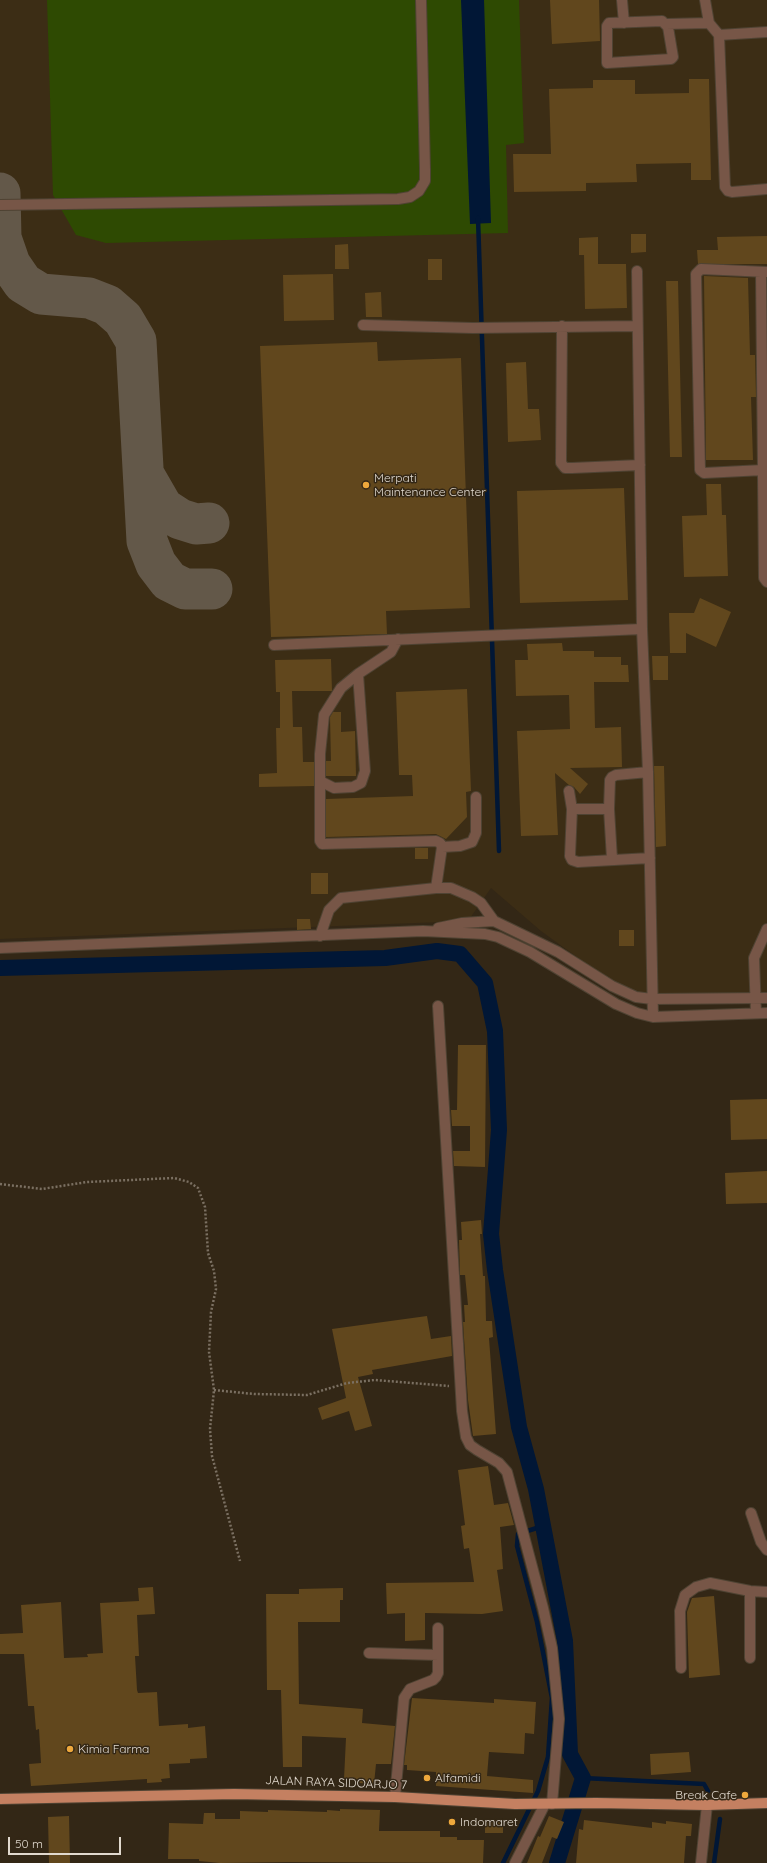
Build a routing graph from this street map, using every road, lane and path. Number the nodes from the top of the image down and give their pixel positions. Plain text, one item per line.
1 (422, 0) edge
2 (622, 0) edge
3 (705, 0) edge
4 (624, 23) junction
5 (709, 23) junction
6 (666, 24) junction
7 (767, 32) edge
8 (719, 35) junction
9 (767, 189) edge
10 (0, 205) edge
11 (637, 271) dead end
12 (764, 272) edge
13 (363, 325) dead end
14 (562, 326) junction
15 (636, 326) junction
16 (764, 340) edge
17 (765, 388) edge
18 (640, 465) junction
19 (764, 470) junction
20 (767, 582) edge
21 (642, 629) junction
22 (398, 639) junction
23 (274, 645) dead end
24 (358, 674) junction
25 (648, 772) junction
26 (320, 780) junction
27 (569, 791) dead end
28 (476, 797) dead end
29 (572, 809) junction
30 (609, 809) junction
31 (442, 847) junction
32 (650, 858) junction
33 (612, 859) junction
34 (436, 888) junction
35 (494, 921) junction
36 (767, 929) edge
37 (422, 930) junction
38 (320, 936) junction
39 (0, 948) edge
40 (755, 998) junction
41 (767, 998) edge
42 (652, 999) junction
43 (438, 1006) dead end
44 (756, 1013) junction
45 (767, 1014) edge
46 (653, 1017) junction
47 (0, 1184) edge
48 (460, 1387) junction
49 (214, 1390) junction
50 (751, 1513) dead end
51 (767, 1550) edge
52 (240, 1561) dead end
53 (750, 1591) junction
54 (767, 1592) edge
55 (438, 1628) dead end
56 (369, 1653) dead end
57 (438, 1655) junction
58 (750, 1658) dead end
59 (681, 1668) dead end
60 (395, 1798) junction
61 (0, 1799) edge
62 (767, 1802) edge
63 (549, 1804) junction
64 (707, 1805) junction
65 (515, 1863) edge
66 (701, 1863) edge

1 - 10 street
2 - 4 street
3 - 5 street
4 - 6 street
4 - 6 street
5 - 6 street
5 - 8 street
7 - 8 street
8 - 9 street
11 - 15 street
12 - 16 street
12 - 19 street
13 - 14 street
14 - 15 street
14 - 18 street
15 - 18 street
16 - 17 street
17 - 19 street
18 - 21 street
19 - 20 street
21 - 22 street
21 - 25 street
22 - 23 street
22 - 24 street
24 - 26 street
24 - 26 street
25 - 30 street
25 - 32 street
26 - 31 street
27 - 29 street
28 - 31 street
29 - 30 street
29 - 33 street
30 - 33 street
31 - 34 street
32 - 33 street
32 - 42 street
34 - 35 street
34 - 38 street
35 - 37 street
35 - 42 street
36 - 40 street
37 - 38 street
37 - 46 street
38 - 39 street
40 - 41 street
40 - 42 street
40 - 44 street
42 - 46 street
43 - 48 street
44 - 45 street
44 - 46 street
47 - 49 path
48 - 49 path
48 - 63 street
49 - 52 path
50 - 51 street
53 - 54 street
53 - 58 street
53 - 59 street
55 - 57 street
56 - 57 street
57 - 60 street
60 - 61 main road, JALAN RAYA SIDOARJO 7
60 - 63 main road, JALAN RAYA SIDOARJO 7
62 - 64 main road, JALAN RAYA SIDOARJO 7
63 - 64 main road, JALAN RAYA SIDOARJO 7
63 - 65 street
64 - 66 street

